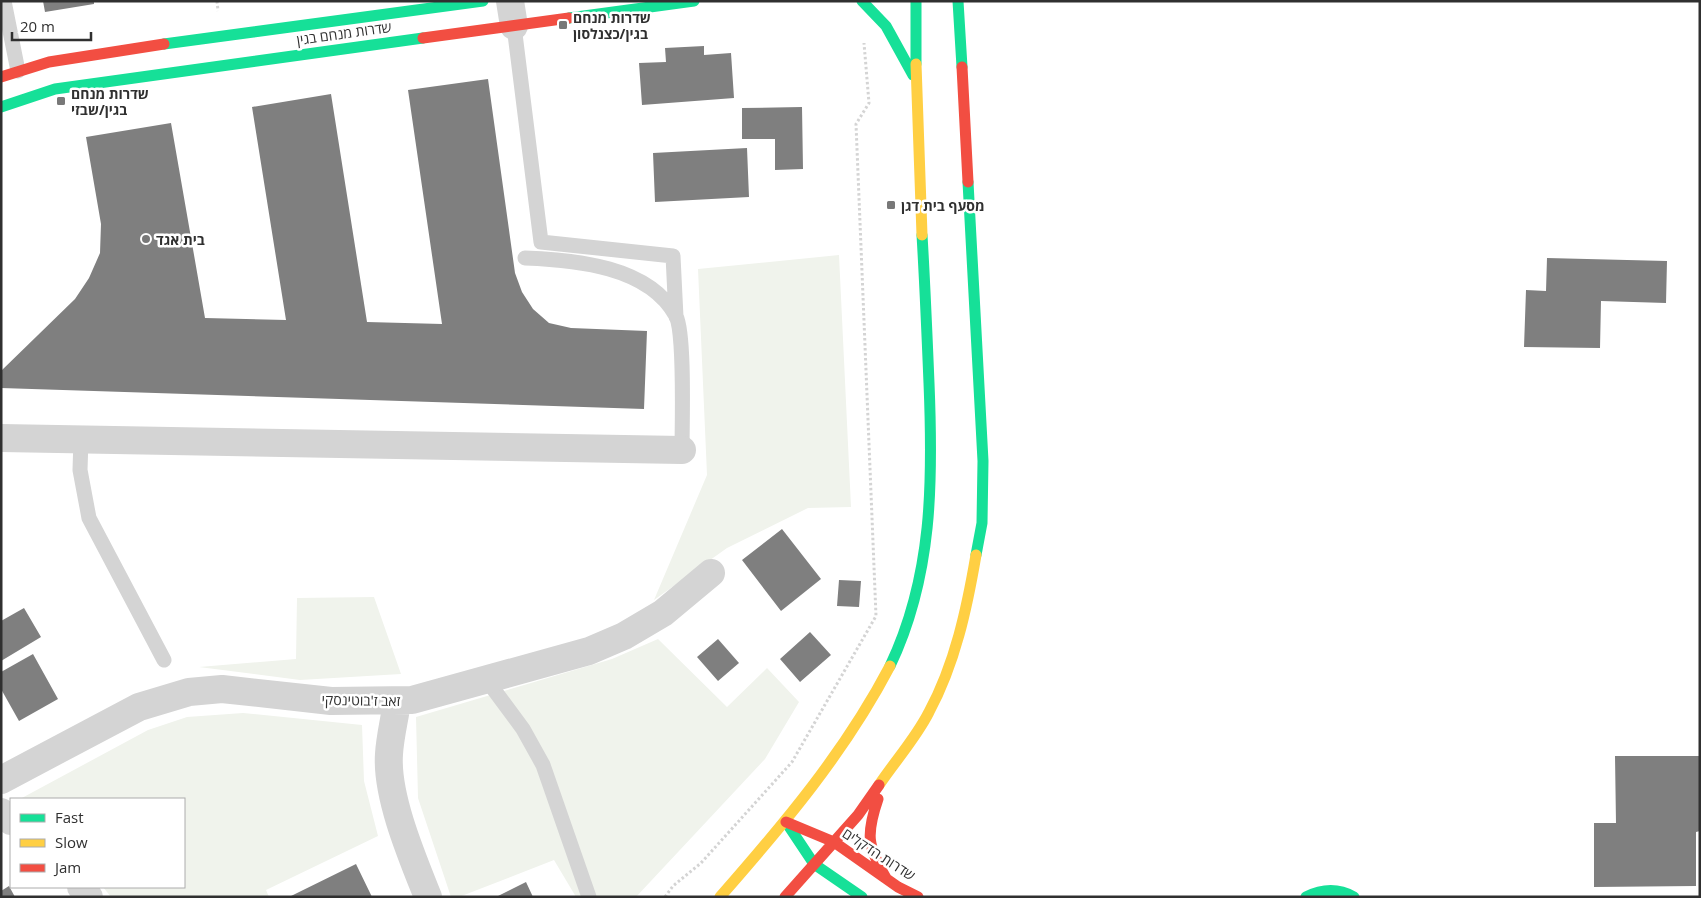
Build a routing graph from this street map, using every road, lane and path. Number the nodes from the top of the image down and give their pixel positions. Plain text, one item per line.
1 (4, 1) edge
2 (483, 1) edge
3 (694, 1) edge
4 (862, 1) edge
5 (916, 1) edge
6 (958, 1) edge
7 (512, 13) edge
8 (878, 14) junction
9 (18, 71) junction
10 (1, 77) edge
11 (916, 82) junction
12 (1, 107) edge
13 (525, 258) dead end
14 (676, 317) junction
15 (1, 438) edge
16 (82, 439) junction
17 (682, 450) joint
18 (711, 573) dead end
19 (164, 660) dead end
20 (486, 679) junction
21 (397, 701) junction
22 (885, 778) junction
23 (1, 780) edge
24 (786, 822) junction
25 (834, 842) junction
26 (814, 864) junction
27 (886, 878) junction
28 (428, 897) edge
29 (588, 897) edge
30 (665, 897) edge
31 (720, 897) edge
32 (785, 897) edge
33 (862, 897) edge
34 (918, 897) edge
35 (1306, 897) edge
36 (1354, 897) edge

1 - 9 lane
2 - 9 main road, שדרות מנחם בגין
3 - 7 main road, שדרות מנחם בגין
4 - 8 main road
5 - 11 main road
6 - 22 main road
7 - 12 main road, שדרות מנחם בגין
7 - 14 lane
8 - 11 main road
8 - 30 path
9 - 10 main road, שדרות מנחם בגין
11 - 24 main road
13 - 14 lane
14 - 17 lane
15 - 16 street
16 - 17 street
16 - 19 lane
18 - 20 street, זאב ז'בוטינסקי
20 - 21 street, זאב ז'בוטינסקי
20 - 29 lane
21 - 23 street, זאב ז'בוטינסקי
21 - 28 street
22 - 25 main road
22 - 27 main road
24 - 25 main road, שדרות הדקלים
24 - 26 main road
24 - 31 main road
25 - 26 main road
25 - 27 main road, שדרות הדקלים
26 - 32 main road
26 - 33 main road
27 - 34 main road, שדרות הדקלים
35 - 36 main road

